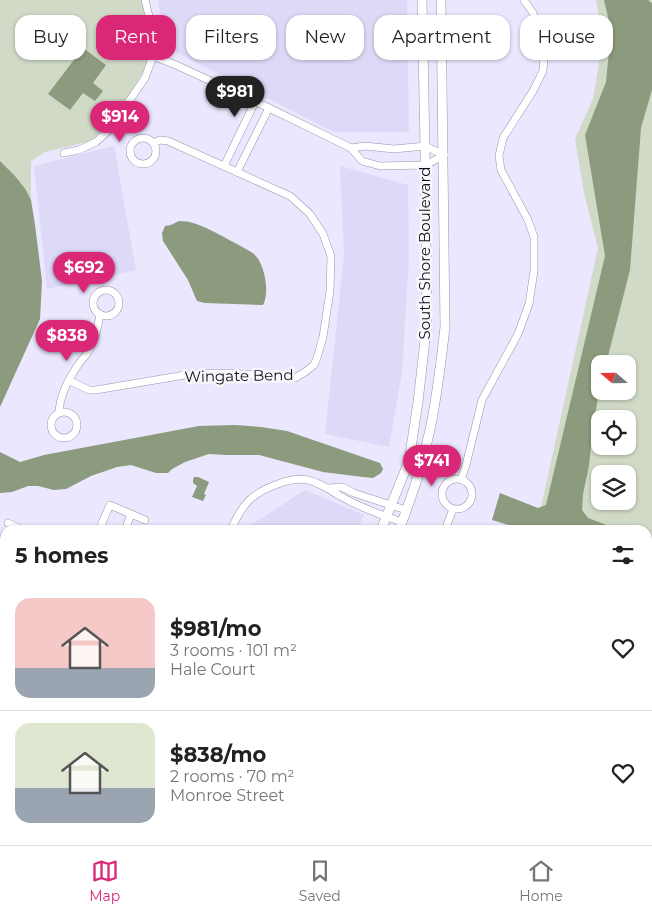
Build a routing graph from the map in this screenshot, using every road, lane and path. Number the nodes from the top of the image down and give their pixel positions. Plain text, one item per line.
1 (145, 0) edge
2 (422, 0) edge
3 (441, 0) edge
4 (524, 0) edge
5 (149, 15) edge
6 (152, 60) edge
7 (163, 60) edge
8 (255, 102) junction
9 (269, 108) junction
10 (154, 144) dead end
11 (234, 144) junction
12 (425, 146) junction
13 (351, 148) junction
14 (248, 150) junction
15 (64, 153) dead end
16 (444, 155) junction
17 (426, 165) junction
18 (224, 166) junction
19 (237, 172) junction
20 (100, 314) dead end
21 (70, 380) junction
22 (59, 412) dead end
23 (461, 480) junction
24 (329, 488) junction
25 (391, 505) junction
26 (453, 509) junction
27 (406, 510) junction
28 (132, 514) junction
29 (386, 517) junction
30 (145, 520) dead end
31 (101, 525) edge
32 (127, 525) edge
33 (234, 525) edge
34 (383, 525) edge
35 (398, 525) edge
36 (400, 525) edge
37 (447, 525) edge

1 - 5 street
2 - 12 street, South Shore Boulevard
3 - 16 street, South Shore Boulevard
4 - 23 street
6 - 15 street
7 - 8 street
8 - 9 street
8 - 11 street
9 - 13 street
9 - 14 street
10 - 18 street, Wingate Bend
11 - 14 street
11 - 18 street
12 - 13 street
12 - 16 street
12 - 17 street, South Shore Boulevard
13 - 17 street
14 - 19 street
16 - 17 street
16 - 27 street, South Shore Boulevard
17 - 25 street, South Shore Boulevard
18 - 19 street, Wingate Bend
19 - 21 street, Wingate Bend
20 - 21 street
21 - 22 street
23 - 26 street
23 - 26 street
24 - 25 street
24 - 29 street
24 - 33 street
25 - 27 street
25 - 29 street, South Shore Boulevard
26 - 37 street
27 - 36 street, South Shore Boulevard
28 - 30 street
28 - 31 street
28 - 32 street
29 - 34 street, South Shore Boulevard
29 - 35 street

